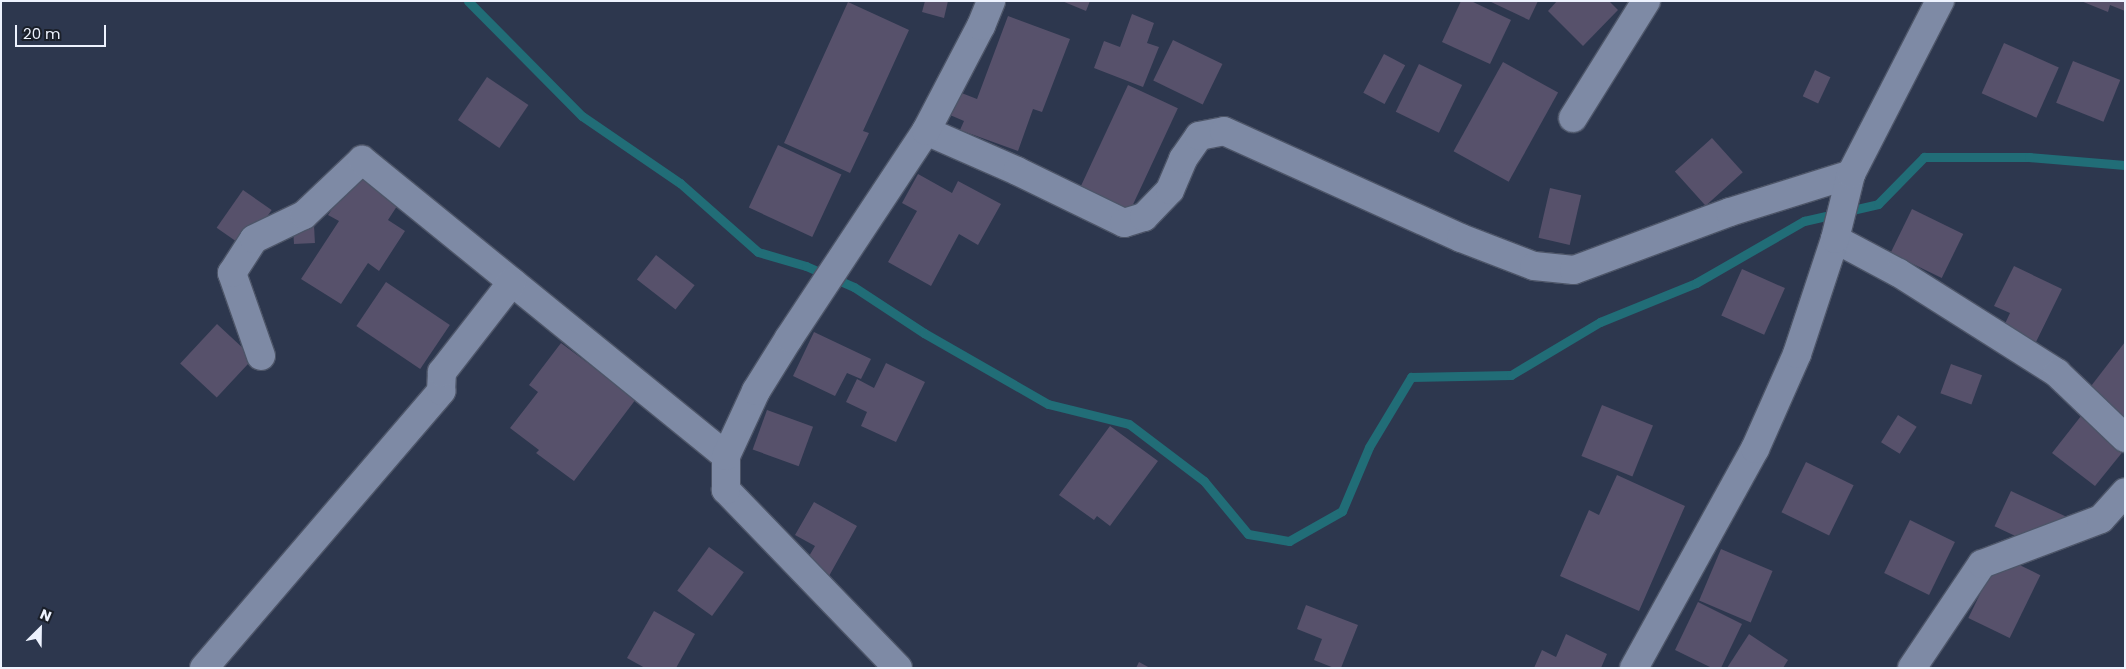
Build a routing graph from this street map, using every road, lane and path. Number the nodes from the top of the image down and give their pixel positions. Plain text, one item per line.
1 (991, 1) edge
2 (1646, 1) edge
3 (1940, 1) edge
4 (1573, 118) dead end
5 (926, 131) junction
6 (1851, 174) junction
7 (1840, 220) junction
8 (512, 282) junction
9 (261, 356) dead end
10 (2125, 438) edge
11 (726, 456) junction
12 (2125, 492) edge
13 (204, 668) edge
14 (898, 668) edge
15 (1634, 668) edge
16 (1912, 668) edge

1 - 5 street
2 - 4 street
3 - 6 street
5 - 6 street
5 - 11 street
6 - 7 street
7 - 10 street
7 - 15 street
8 - 9 street
8 - 11 street
8 - 13 street
11 - 14 street
12 - 16 street

